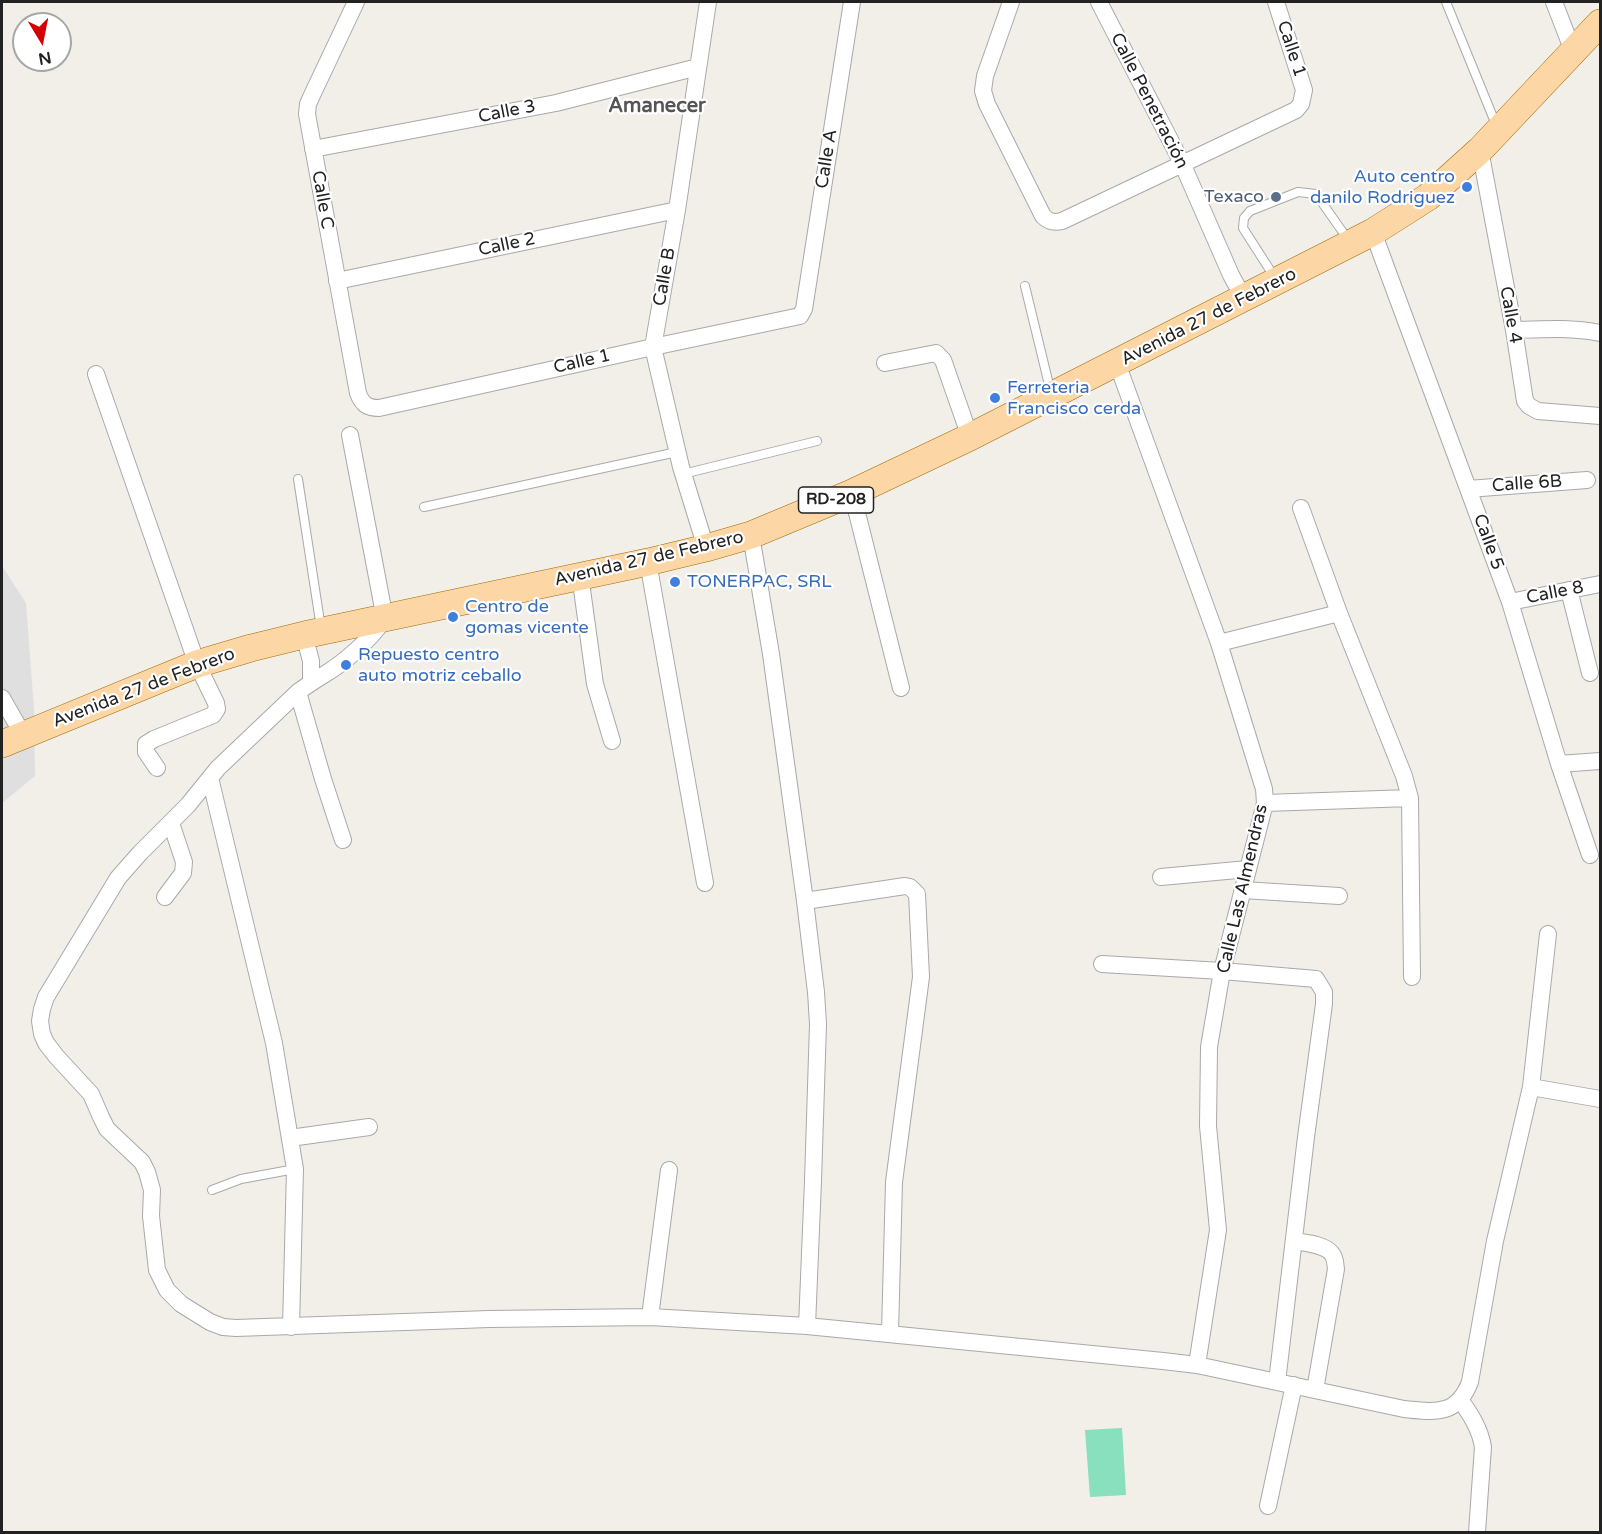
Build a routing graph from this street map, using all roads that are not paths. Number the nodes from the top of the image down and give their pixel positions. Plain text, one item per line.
1 (356, 2) edge
2 (708, 2) edge
3 (852, 2) edge
4 (1011, 2) edge
5 (1099, 2) edge
6 (1276, 2) edge
7 (1446, 2) edge
8 (1554, 2) edge
9 (1600, 23) edge
10 (1573, 51) junction
11 (698, 66) junction
12 (1498, 130) junction
13 (313, 149) junction
14 (1480, 150) junction
15 (1182, 163) junction
16 (677, 210) junction
17 (1362, 238) junction
18 (337, 281) junction
19 (1277, 282) junction
20 (1025, 286) dead end
21 (1244, 299) junction
22 (800, 316) joint
23 (1514, 330) junction
24 (1600, 333) edge
25 (653, 347) junction
26 (885, 363) dead end
27 (1117, 363) junction
28 (96, 374) dead end
29 (1052, 396) junction
30 (366, 406) joint
31 (1600, 416) edge
32 (351, 435) dead end
33 (970, 437) junction
34 (817, 441) dead end
35 (677, 452) junction
36 (682, 474) junction
37 (298, 479) dead end
38 (1587, 480) dead end
39 (1468, 489) junction
40 (852, 493) junction
41 (424, 507) dead end
42 (1301, 508) dead end
43 (751, 535) junction
44 (706, 548) junction
45 (648, 562) junction
46 (580, 575) junction
47 (1600, 584) edge
48 (1569, 590) junction
49 (1510, 602) junction
50 (1339, 613) junction
51 (385, 618) junction
52 (313, 633) junction
53 (1220, 643) junction
54 (197, 664) junction
55 (1590, 673) dead end
56 (305, 687) junction
57 (901, 688) dead end
58 (2, 698) edge
59 (12, 740) edge
60 (612, 741) dead end
61 (1600, 761) edge
62 (1559, 764) junction
63 (157, 768) dead end
64 (210, 777) junction
65 (1410, 798) junction
66 (1266, 803) junction
67 (171, 823) junction
68 (343, 840) dead end
69 (1590, 855) dead end
70 (1248, 869) junction
71 (1161, 877) dead end
72 (705, 883) dead end
73 (1243, 890) junction
74 (1339, 896) dead end
75 (165, 897) dead end
76 (806, 901) junction
77 (1548, 934) dead end
78 (1102, 964) dead end
79 (1222, 971) junction
80 (1412, 977) dead end
81 (1531, 1087) junction
82 (1600, 1099) edge
83 (369, 1127) dead end
84 (290, 1138) junction
85 (295, 1169) junction
86 (669, 1170) dead end
87 (212, 1190) dead end
88 (1294, 1241) junction
89 (650, 1317) junction
90 (807, 1326) junction
91 (291, 1327) junction
92 (890, 1333) junction
93 (1197, 1365) junction
94 (1277, 1382) junction
95 (1294, 1385) junction
96 (1315, 1390) junction
97 (1461, 1401) junction
98 (1268, 1506) dead end
99 (1477, 1533) edge

1 - 13 street, Calle C
2 - 11 street, Calle B
3 - 22 street, Calle A
4 - 15 street
5 - 15 street, Calle Penetración
6 - 15 street, Calle 1
7 - 12 lane
8 - 10 street
9 - 10 main road, Avenida 27 de Febrero / RD-208
10 - 12 main road, Avenida 27 de Febrero / RD-208
11 - 13 street, Calle 3
11 - 16 street, Calle B
12 - 14 main road, Avenida 27 de Febrero / RD-208
13 - 18 street, Calle C
14 - 17 main road, Avenida 27 de Febrero / RD-208
14 - 23 street, Calle 4
15 - 21 street, Calle Penetración
16 - 18 street, Calle 2
16 - 25 street, Calle B
17 - 19 main road, Avenida 27 de Febrero / RD-208
17 - 19 lane
17 - 39 street, Calle 5
18 - 30 street, Calle C
19 - 21 main road, Avenida 27 de Febrero / RD-208
20 - 29 lane
21 - 27 main road, Avenida 27 de Febrero / RD-208
22 - 25 street, Calle 1
23 - 24 street
23 - 31 street, Calle 4
25 - 30 street, Calle 1
25 - 35 street, Calle B
26 - 33 street
27 - 29 main road, Avenida 27 de Febrero / RD-208
27 - 53 street, Calle Las Almendras
28 - 54 street
29 - 33 main road, Avenida 27 de Febrero / RD-208
32 - 51 street
33 - 40 main road, Avenida 27 de Febrero / RD-208
34 - 36 lane
35 - 36 street, Calle B
35 - 41 lane
36 - 44 street, Calle B
37 - 52 lane
38 - 39 street, Calle 6B
39 - 49 street, Calle 5
40 - 43 main road, Avenida 27 de Febrero / RD-208
40 - 57 street
42 - 50 street
43 - 44 main road, Avenida 27 de Febrero / RD-208
43 - 76 street
44 - 45 main road, Avenida 27 de Febrero / RD-208
45 - 46 main road, Avenida 27 de Febrero / RD-208
45 - 72 street
46 - 51 main road, Avenida 27 de Febrero / RD-208
46 - 60 street
47 - 48 street, Calle 8
48 - 49 street, Calle 8
48 - 55 street
49 - 62 street, Calle 5
50 - 53 street
50 - 65 street
51 - 52 main road, Avenida 27 de Febrero / RD-208
51 - 56 street
52 - 54 main road, Avenida 27 de Febrero / RD-208
52 - 56 street
53 - 66 street, Calle Las Almendras
54 - 59 main road, Avenida 27 de Febrero / RD-208
54 - 63 street
56 - 64 street
56 - 68 street
58 - 59 street
61 - 62 street
62 - 69 street, Calle 5
64 - 67 street
64 - 84 street
65 - 66 street
65 - 80 street
66 - 70 street, Calle Las Almendras
67 - 75 street
67 - 91 street
70 - 71 street
70 - 73 street, Calle Las Almendras
73 - 74 street
73 - 79 street, Calle Las Almendras
76 - 90 street
76 - 92 street
77 - 81 street
78 - 79 street
79 - 88 street
79 - 93 street, Calle Las Almendras
81 - 82 street
81 - 97 street
83 - 84 street
84 - 85 street
85 - 87 lane
85 - 91 street
86 - 89 street
88 - 94 street
88 - 96 street
89 - 90 street
89 - 91 street
90 - 92 street
92 - 93 street
93 - 94 street
94 - 95 street
95 - 96 street
95 - 98 street
96 - 97 street
97 - 99 street

